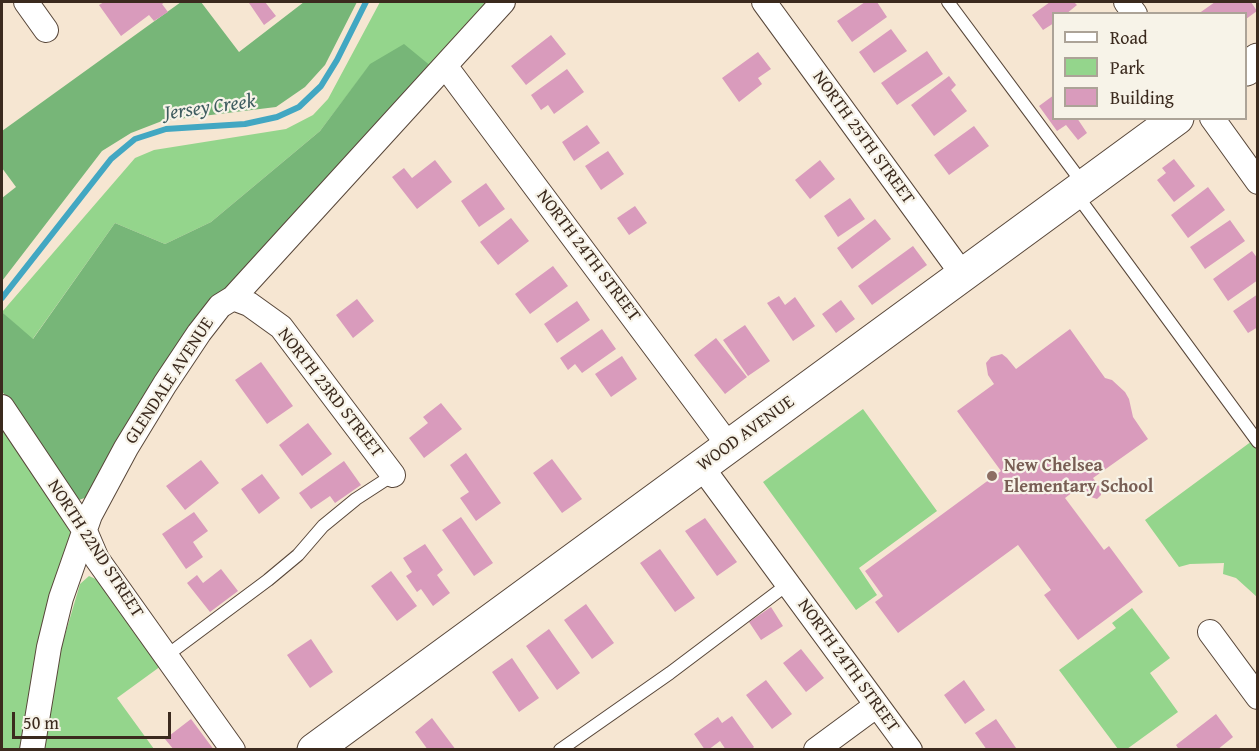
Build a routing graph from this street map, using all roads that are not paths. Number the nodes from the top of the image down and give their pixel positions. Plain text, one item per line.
1 (26, 2) edge
2 (503, 2) edge
3 (764, 2) edge
4 (948, 2) edge
5 (46, 30) dead end
6 (446, 67) junction
7 (1174, 120) edge
8 (1213, 120) edge
9 (1257, 182) edge
10 (1080, 190) junction
11 (963, 275) junction
12 (233, 298) junction
13 (2, 407) edge
14 (1257, 442) edge
15 (729, 446) junction
16 (702, 466) junction
17 (393, 475) joint
18 (85, 531) junction
19 (788, 584) junction
20 (1210, 632) dead end
21 (166, 656) junction
22 (1257, 697) edge
23 (877, 705) junction
24 (32, 750) edge
25 (232, 750) edge
26 (314, 750) edge
27 (560, 750) edge
28 (816, 750) edge
29 (910, 750) edge

1 - 5 street
2 - 6 street, GLENDALE AVENUE
3 - 11 street, NORTH 25TH STREET
4 - 10 lane
6 - 12 street, GLENDALE AVENUE
6 - 15 street, NORTH 24TH STREET
7 - 10 street, WOOD AVENUE
8 - 9 street
10 - 11 street, WOOD AVENUE
10 - 14 lane
11 - 15 street, WOOD AVENUE
12 - 17 street, NORTH 23RD STREET
12 - 18 street, GLENDALE AVENUE
13 - 18 street, NORTH 22ND STREET
15 - 16 street, WOOD AVENUE
16 - 19 street, NORTH 24TH STREET
16 - 26 street, WOOD AVENUE
17 - 21 lane
18 - 21 street, NORTH 22ND STREET
18 - 24 street, GLENDALE AVENUE
19 - 23 street, NORTH 24TH STREET
19 - 27 lane
20 - 22 street
21 - 25 street, NORTH 22ND STREET
23 - 28 street
23 - 29 street, NORTH 24TH STREET

